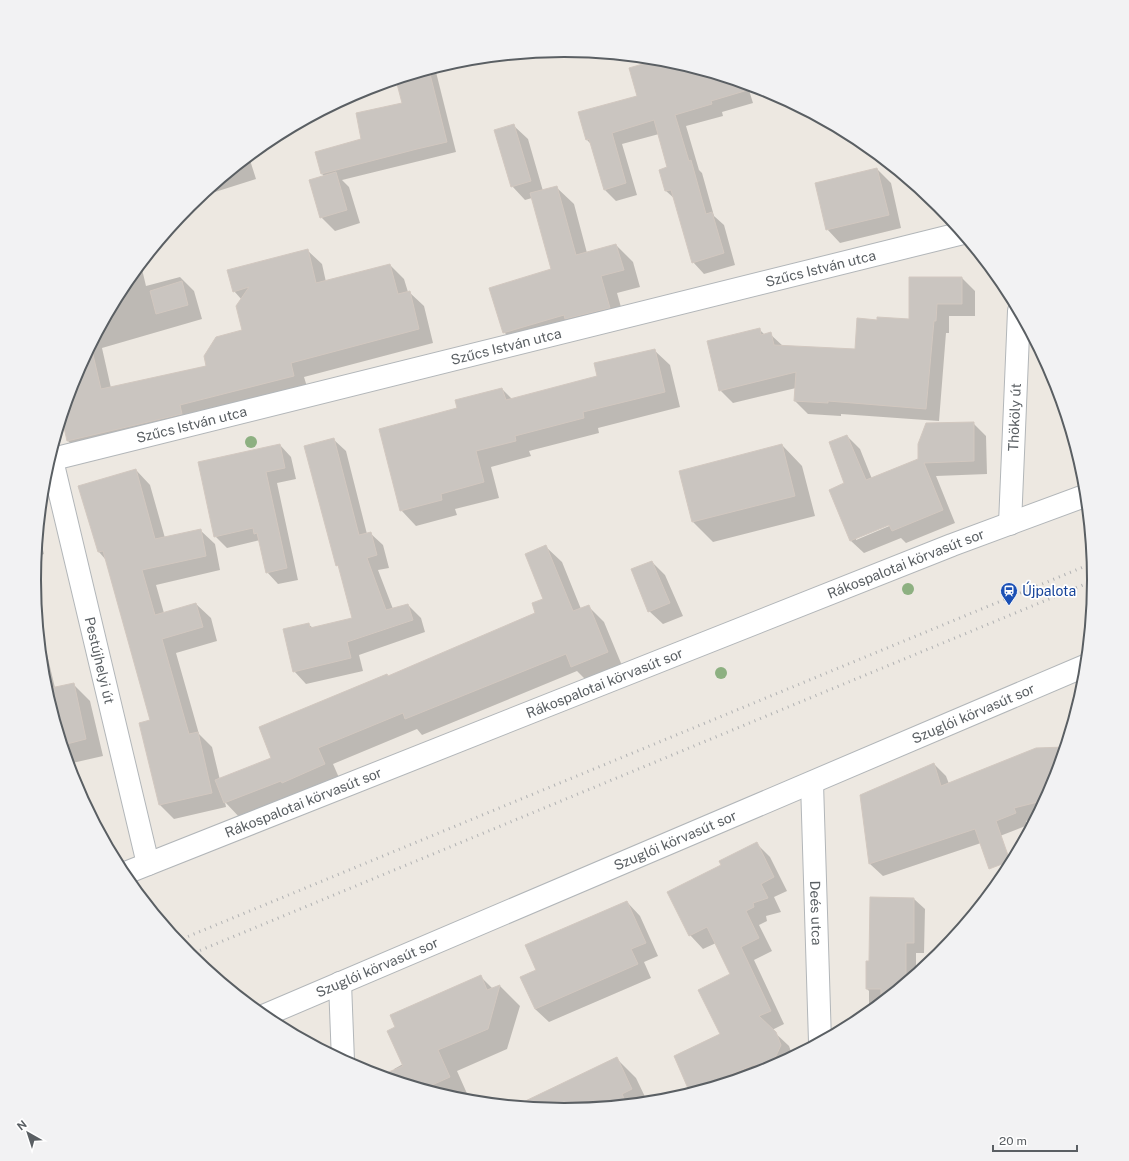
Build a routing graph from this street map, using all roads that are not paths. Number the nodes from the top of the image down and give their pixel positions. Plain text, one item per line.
1 (957, 234) edge
2 (1019, 320) edge
3 (56, 456) edge
4 (53, 470) edge
5 (1081, 497) edge
6 (1010, 524) junction
7 (1081, 668) edge
8 (812, 783) junction
9 (148, 864) junction
10 (129, 871) edge
11 (340, 983) junction
12 (270, 1013) edge
13 (820, 1037) edge
14 (343, 1054) edge

1 - 3 street, Szűcs István utca
2 - 6 street, Thököly út
4 - 9 street, Pestújhelyi út
5 - 6 street, Rákospalotai körvasút sor
6 - 9 street, Rákospalotai körvasút sor
7 - 8 street, Szuglói körvasút sor
8 - 11 street, Szuglói körvasút sor
8 - 13 street, Deés utca
9 - 10 street, Rákospalotai körvasút sor
11 - 12 street, Szuglói körvasút sor
11 - 14 street

